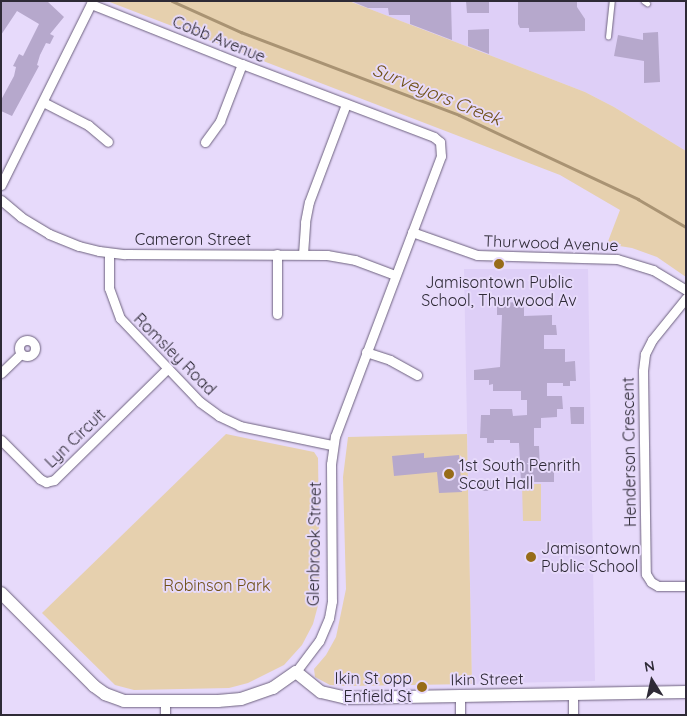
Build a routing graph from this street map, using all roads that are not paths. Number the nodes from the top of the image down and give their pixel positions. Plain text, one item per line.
1 (612, 1) edge
2 (89, 2) edge
3 (608, 37) dead end
4 (242, 64) junction
5 (43, 102) junction
6 (346, 104) junction
7 (108, 142) dead end
8 (205, 142) dead end
9 (440, 142) joint
10 (1, 185) edge
11 (1, 200) edge
12 (412, 232) junction
13 (109, 252) junction
14 (277, 254) junction
15 (303, 254) junction
16 (396, 275) junction
17 (686, 290) edge
18 (686, 298) edge
19 (277, 314) dead end
20 (366, 352) junction
21 (21, 354) dead end
22 (167, 369) junction
23 (1, 373) edge
24 (418, 375) dead end
25 (1, 440) edge
26 (332, 445) junction
27 (686, 586) edge
28 (1, 593) edge
29 (296, 672) junction
30 (686, 692) edge
31 (573, 694) junction
32 (460, 695) junction
33 (165, 708) edge
34 (460, 715) edge
35 (573, 715) edge

1 - 3 lane
2 - 4 street, Cobb Avenue
2 - 5 street, Cobb Avenue
4 - 6 street, Cobb Avenue
4 - 8 street
5 - 7 street
5 - 10 street, Cobb Avenue
6 - 9 street, Cobb Avenue
6 - 15 street
9 - 12 street, Glenbrook Street
11 - 13 street, Cameron Street
12 - 16 street, Glenbrook Street
12 - 17 street, Thurwood Avenue
13 - 14 street, Cameron Street
13 - 22 street, Romsley Road
14 - 15 street, Cameron Street
14 - 19 street
15 - 16 street, Cameron Street
16 - 20 street, Glenbrook Street
18 - 27 street, Henderson Crescent
20 - 24 street
20 - 26 street, Glenbrook Street
21 - 23 street
22 - 25 street, Lyn Circuit
22 - 26 street, Romsley Road
26 - 29 street, Glenbrook Street
28 - 33 street, Glenbrook Street
29 - 32 street, Ikin Street
29 - 33 street, Glenbrook Street
30 - 31 street, Ikin Street
31 - 32 street, Ikin Street
31 - 35 street
32 - 34 street

